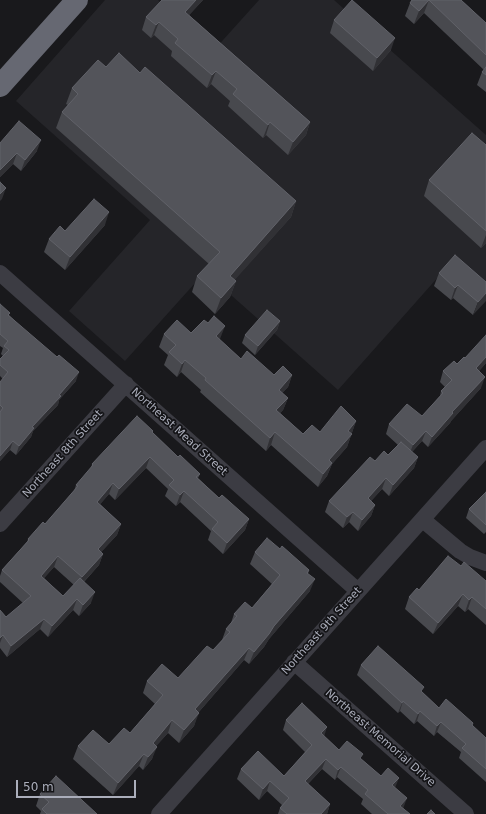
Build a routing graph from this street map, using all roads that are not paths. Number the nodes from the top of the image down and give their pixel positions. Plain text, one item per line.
1 (77, 0) edge
2 (0, 86) edge
3 (0, 272) edge
4 (126, 384) junction
5 (486, 448) edge
6 (423, 520) junction
7 (0, 524) edge
8 (486, 563) edge
9 (358, 591) junction
10 (294, 662) junction
11 (159, 814) edge
12 (466, 814) edge

1 - 2 highway
3 - 4 street, Northeast Mead Street
4 - 7 street, Northeast 8th Street
4 - 9 street, Northeast Mead Street
5 - 6 street, Northeast 9th Street
6 - 8 street
6 - 9 street, Northeast 9th Street
9 - 10 street, Northeast 9th Street
10 - 11 street, Northeast 9th Street
10 - 12 street, Northeast Memorial Drive

